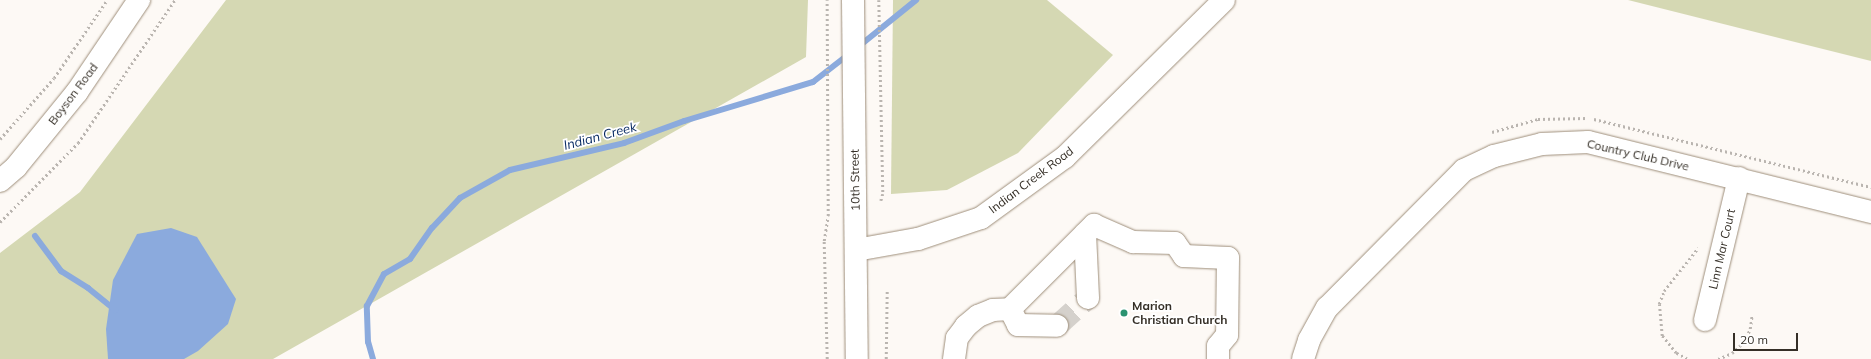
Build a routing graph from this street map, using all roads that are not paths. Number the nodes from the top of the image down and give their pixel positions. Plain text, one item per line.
1 (139, 0) edge
2 (853, 0) edge
3 (1224, 0) edge
4 (1739, 178) junction
5 (0, 181) edge
6 (1871, 212) edge
7 (1085, 234) junction
8 (856, 250) junction
9 (1088, 298) dead end
10 (1010, 309) junction
11 (1705, 320) dead end
12 (1057, 326) tunnel mouth
13 (857, 359) edge
14 (954, 359) edge
15 (1218, 359) edge
16 (1303, 359) edge

1 - 5 street, Boyson Road
2 - 8 street, 10th Street
3 - 8 street, Indian Creek Road
4 - 6 street, Country Club Drive
4 - 11 street, Linn Mar Court
4 - 16 street, Country Club Drive
7 - 9 street
7 - 10 street
7 - 15 street
8 - 13 street, 10th Street
10 - 12 street
10 - 14 street

